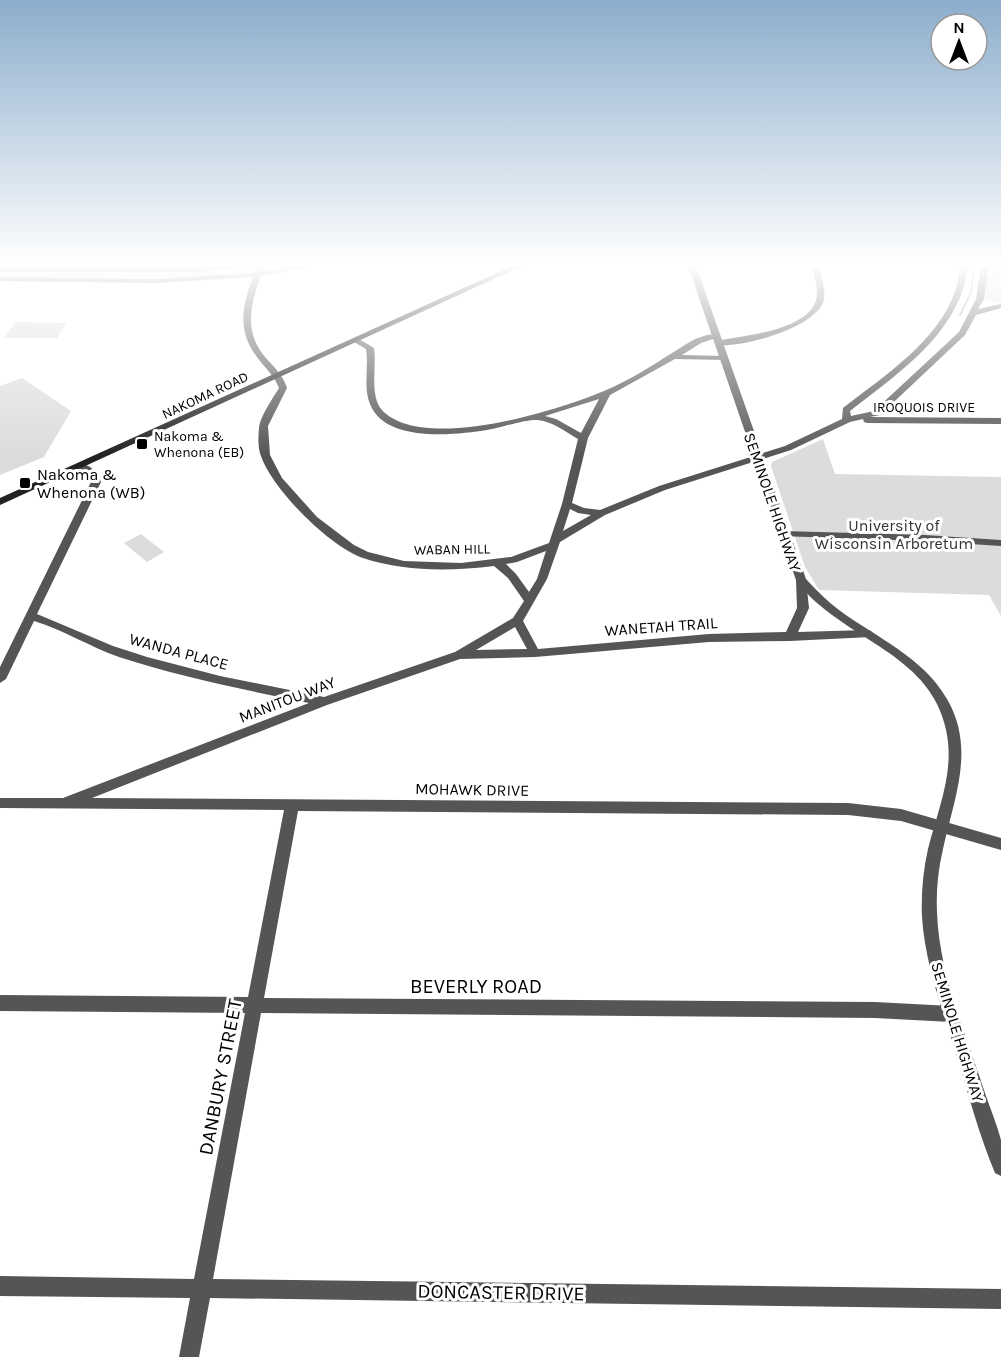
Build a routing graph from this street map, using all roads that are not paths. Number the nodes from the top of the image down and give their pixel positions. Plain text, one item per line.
1 (247, 329) edge
2 (380, 329) edge
3 (714, 329) edge
4 (781, 329) edge
5 (934, 329) edge
6 (964, 329) edge
7 (717, 339) junction
8 (357, 340) junction
9 (674, 357) junction
10 (724, 358) junction
11 (277, 376) junction
12 (606, 394) junction
13 (536, 417) junction
14 (847, 420) junction
15 (1001, 421) edge
16 (583, 438) junction
17 (758, 459) junction
18 (82, 466) junction
19 (0, 502) edge
20 (567, 504) junction
21 (601, 513) junction
22 (783, 534) junction
23 (554, 542) junction
24 (1001, 543) edge
25 (498, 563) junction
26 (801, 580) junction
27 (529, 600) junction
28 (31, 616) junction
29 (517, 621) junction
30 (867, 634) junction
31 (790, 637) junction
32 (535, 653) junction
33 (459, 655) junction
34 (0, 680) edge
35 (323, 702) junction
36 (0, 803) edge
37 (65, 803) junction
38 (292, 804) junction
39 (942, 826) junction
40 (1001, 844) edge
41 (0, 1003) edge
42 (256, 1005) junction
43 (951, 1014) junction
44 (1001, 1167) edge
45 (0, 1286) edge
46 (202, 1287) junction
47 (1001, 1299) edge
48 (189, 1357) edge

1 - 11 street
2 - 8 main road, NAKOMA ROAD
3 - 7 street, SEMINOLE HIGHWAY
4 - 7 street
5 - 14 street
6 - 14 street
7 - 9 street
7 - 10 street, SEMINOLE HIGHWAY
8 - 11 main road, NAKOMA ROAD
8 - 13 street
9 - 10 street
9 - 12 street
10 - 17 street, SEMINOLE HIGHWAY
11 - 18 main road, NAKOMA ROAD
11 - 25 street, WABAN HILL
12 - 13 street
12 - 16 street
13 - 16 street
14 - 15 street, IROQUOIS DRIVE
14 - 17 street
16 - 20 street
17 - 21 street
17 - 22 street, SEMINOLE HIGHWAY
18 - 19 main road, NAKOMA ROAD
18 - 28 street
20 - 21 street
20 - 23 street
21 - 23 street
22 - 24 street
22 - 26 street, SEMINOLE HIGHWAY
23 - 25 street, WABAN HILL
23 - 27 street, MANITOU WAY
25 - 27 street, WABAN HILL
26 - 30 street, SEMINOLE HIGHWAY
26 - 31 street
27 - 29 street, MANITOU WAY
28 - 34 street
28 - 35 street, WANDA PLACE
29 - 32 street
29 - 33 street, MANITOU WAY
30 - 31 street, WANETAH TRAIL
30 - 39 street, SEMINOLE HIGHWAY
31 - 32 street, WANETAH TRAIL
32 - 33 street, WANETAH TRAIL
33 - 35 street, MANITOU WAY
35 - 37 street, MANITOU WAY
36 - 37 street, MOHAWK DRIVE
37 - 38 street, MOHAWK DRIVE
38 - 39 street, MOHAWK DRIVE
38 - 42 street, DANBURY STREET
39 - 40 street, MOHAWK DRIVE
39 - 43 street, SEMINOLE HIGHWAY
41 - 42 street, BEVERLY ROAD
42 - 43 street, BEVERLY ROAD
42 - 46 street, DANBURY STREET
43 - 44 street, SEMINOLE HIGHWAY
45 - 46 street, DONCASTER DRIVE
46 - 47 street, DONCASTER DRIVE
46 - 48 street, DANBURY STREET

